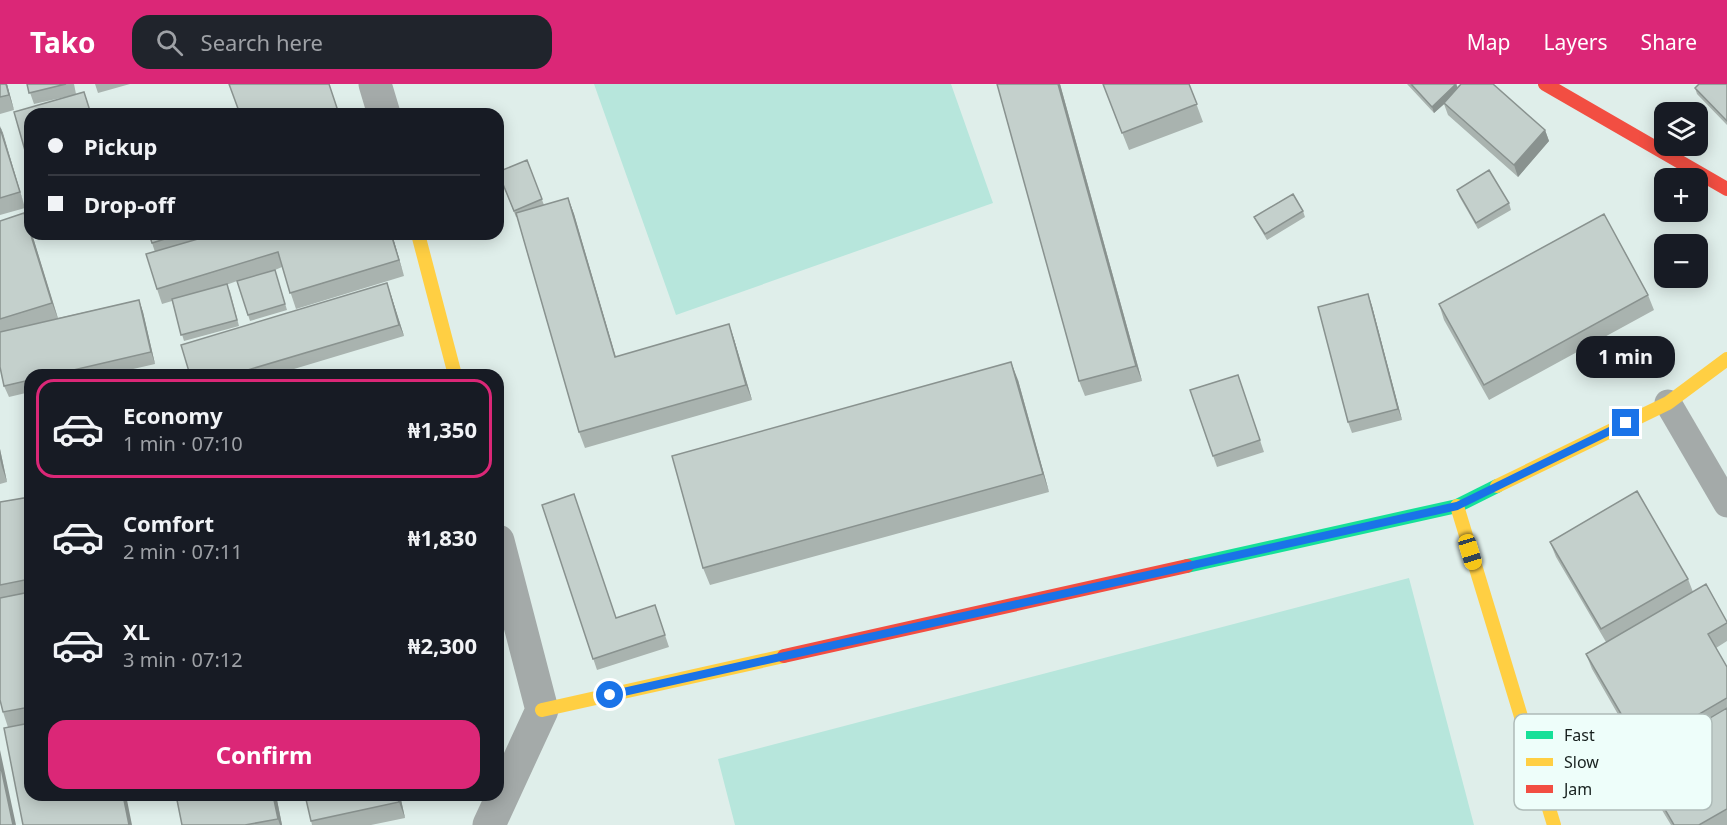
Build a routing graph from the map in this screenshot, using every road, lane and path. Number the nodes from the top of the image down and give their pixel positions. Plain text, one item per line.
1 (375, 84) edge
2 (1545, 84) edge
3 (382, 108) edge
4 (1727, 189) edge
5 (420, 240) edge
6 (1727, 359) edge
7 (453, 369) edge
8 (1668, 403) junction
9 (1727, 504) edge
10 (1457, 506) junction
11 (504, 564) edge
12 (542, 710) junction
13 (1520, 714) edge
14 (504, 792) edge
15 (500, 801) edge
16 (1549, 810) edge
17 (489, 825) edge
18 (1554, 825) edge

1 - 3 street
2 - 4 street
5 - 7 street
6 - 8 street
8 - 9 lane
8 - 10 street
10 - 12 street
10 - 13 street
11 - 12 street
12 - 14 street
15 - 17 street
16 - 18 street

